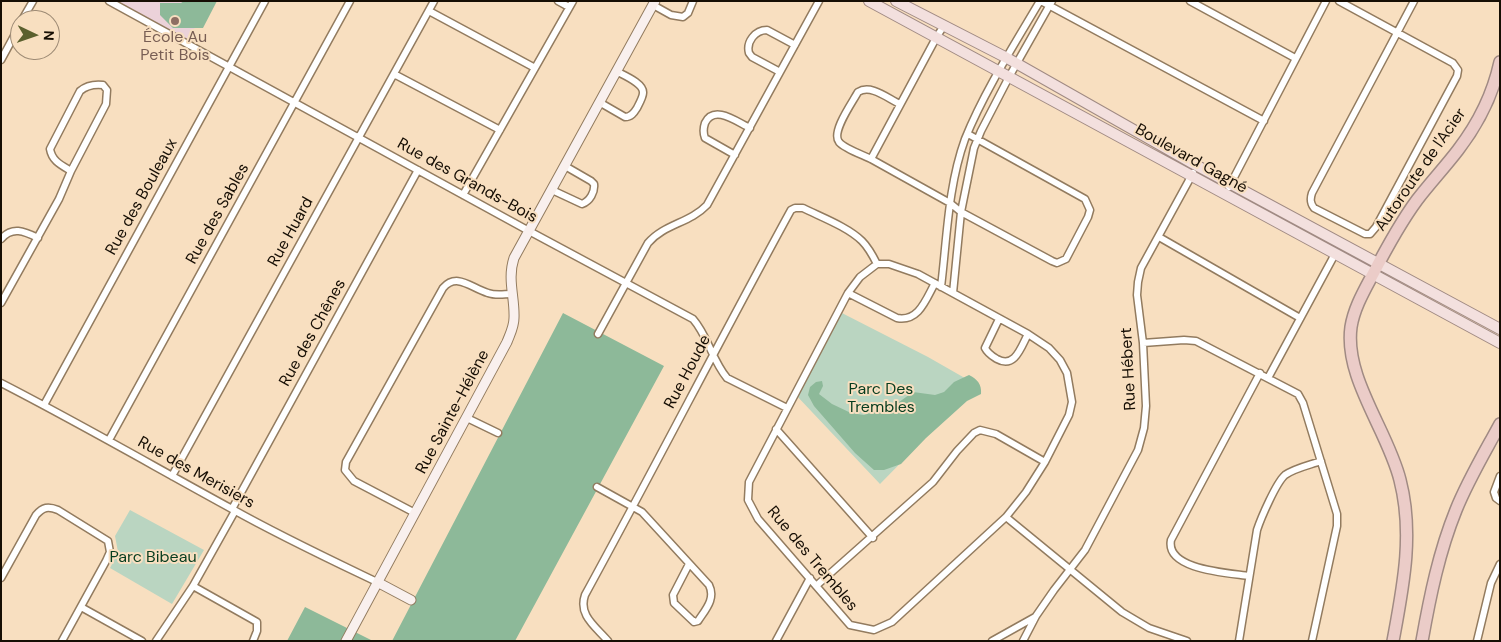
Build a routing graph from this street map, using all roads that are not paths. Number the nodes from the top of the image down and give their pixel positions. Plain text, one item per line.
1 (109, 1) edge
2 (265, 1) edge
3 (350, 1) edge
4 (434, 1) edge
5 (558, 1) edge
6 (693, 1) edge
7 (818, 1) edge
8 (868, 1) edge
9 (1041, 1) edge
10 (1190, 1) edge
11 (1326, 1) edge
12 (1339, 1) edge
13 (1414, 1) edge
14 (899, 2) edge
15 (654, 3) edge
16 (1050, 3) edge
17 (571, 4) edge
18 (429, 11) junction
19 (894, 15) junction
20 (943, 27) junction
21 (1397, 33) junction
22 (936, 38) junction
23 (10, 43) edge
24 (795, 44) junction
25 (1007, 58) junction
26 (1295, 58) junction
27 (1, 60) edge
28 (1500, 62) edge
29 (1016, 64) junction
30 (228, 67) junction
31 (535, 68) junction
32 (616, 71) junction
33 (780, 72) junction
34 (1000, 72) junction
35 (394, 74) junction
36 (1009, 77) junction
37 (599, 102) junction
38 (294, 103) junction
39 (900, 104) junction
40 (1264, 122) junction
41 (750, 128) junction
42 (500, 130) junction
43 (968, 134) junction
44 (359, 138) junction
45 (978, 140) junction
46 (735, 155) junction
47 (871, 159) junction
48 (565, 166) junction
49 (1197, 166) junction
50 (418, 170) junction
51 (71, 171) junction
52 (1192, 176) junction
53 (1231, 184) junction
54 (552, 190) junction
55 (1225, 194) junction
56 (463, 195) junction
57 (950, 203) junction
58 (961, 212) junction
59 (529, 231) junction
60 (1160, 237) junction
61 (38, 238) junction
62 (1, 239) edge
63 (1335, 254) junction
64 (877, 264) junction
65 (1375, 269) junction
66 (626, 283) junction
67 (935, 283) junction
68 (941, 287) junction
69 (848, 293) junction
70 (953, 293) junction
71 (512, 294) junction
72 (1, 303) edge
73 (1300, 318) junction
74 (998, 319) junction
75 (1500, 329) edge
76 (598, 334) dead end
77 (1028, 334) junction
78 (1143, 343) junction
79 (1500, 343) edge
80 (713, 354) junction
81 (1260, 374) junction
82 (1268, 378) junction
83 (1, 383) edge
84 (44, 405) junction
85 (787, 408) junction
86 (467, 418) junction
87 (1500, 424) edge
88 (776, 429) junction
89 (498, 433) dead end
90 (110, 440) junction
91 (1045, 462) junction
92 (1321, 462) junction
93 (172, 476) junction
94 (1500, 476) edge
95 (597, 486) dead end
96 (1500, 501) edge
97 (634, 506) junction
98 (233, 510) junction
99 (415, 513) junction
100 (1006, 516) junction
101 (872, 538) junction
102 (690, 564) junction
103 (1500, 564) edge
104 (1071, 568) junction
105 (1249, 576) junction
106 (1, 578) edge
107 (810, 578) junction
108 (378, 583) junction
109 (193, 586) junction
110 (816, 586) junction
111 (411, 600) dead end
112 (81, 607) junction
113 (1036, 616) junction
114 (62, 641) edge
115 (142, 641) edge
116 (156, 641) edge
117 (252, 641) edge
118 (346, 641) edge
119 (608, 641) edge
120 (776, 641) edge
121 (992, 641) edge
122 (1023, 641) edge
123 (1187, 641) edge
124 (1239, 641) edge
125 (1312, 641) edge
126 (1393, 641) edge
127 (1422, 641) edge
128 (1477, 641) edge

1 - 30 street, Rue des Grands-Bois
2 - 30 street, Rue des Bouleaux
3 - 38 street, Rue des Sables
4 - 18 street, Rue Huard
5 - 17 street
6 - 15 street, Rue Sainte-Hélène
7 - 24 street
8 - 19 main road, Boulevard Gagné
9 - 16 street
9 - 25 street
10 - 26 street
11 - 26 street
12 - 21 street
13 - 21 street
14 - 19 street
14 - 20 main road, Boulevard Gagné
15 - 32 street, Rue Sainte-Hélène
16 - 29 street
16 - 40 street
17 - 31 street
18 - 31 street
18 - 35 street, Rue Huard
19 - 22 main road, Boulevard Gagné
20 - 22 street
20 - 25 main road, Boulevard Gagné
21 - 21 street
22 - 34 main road, Boulevard Gagné
22 - 39 street
23 - 27 street
24 - 33 street
24 - 33 street
25 - 29 main road, Boulevard Gagné
25 - 34 street
26 - 40 street
28 - 65 highway, Autoroute de l'Acier
29 - 36 street
29 - 49 main road, Boulevard Gagné
30 - 38 street, Rue des Grands-Bois
30 - 84 street, Rue des Bouleaux
31 - 42 street
32 - 37 street, Rue Sainte-Hélène
32 - 37 street
33 - 41 street
34 - 36 main road, Boulevard Gagné
34 - 43 street
35 - 42 street
35 - 44 street, Rue Huard
36 - 45 street
36 - 52 main road, Boulevard Gagné
37 - 48 street, Rue Sainte-Hélène
38 - 44 street, Rue des Grands-Bois
38 - 90 street, Rue des Sables
39 - 47 street
39 - 47 street
40 - 53 street
41 - 46 street
41 - 46 street
42 - 56 street
43 - 45 street
43 - 57 street
44 - 50 street, Rue des Grands-Bois
44 - 93 street, Rue Huard
45 - 58 street
45 - 58 street
46 - 66 street
47 - 57 street
48 - 54 street, Rue Sainte-Hélène
48 - 54 street
49 - 52 street, Rue Hébert
49 - 53 main road, Boulevard Gagné
50 - 56 street, Rue des Grands-Bois
50 - 98 street, Rue des Chênes
51 - 51 street
51 - 61 street
52 - 55 main road, Boulevard Gagné
52 - 60 street, Rue Hébert
53 - 55 street
53 - 65 main road, Boulevard Gagné
54 - 59 street, Rue Sainte-Hélène
55 - 63 main road, Boulevard Gagné
56 - 59 street, Rue des Grands-Bois
57 - 58 street
57 - 68 street
58 - 70 street
59 - 66 street, Rue des Grands-Bois
59 - 71 street, Rue Sainte-Hélène
60 - 73 street
60 - 78 street, Rue Hébert
61 - 62 street
61 - 72 street
63 - 65 main road, Boulevard Gagné
63 - 73 street
64 - 67 street, Rue des Trembles
64 - 69 street, Rue des Trembles
64 - 80 street, Rue Houde
65 - 75 main road, Boulevard Gagné
65 - 79 main road, Boulevard Gagné
65 - 126 highway, Autoroute de l'Acier
66 - 76 street
66 - 80 street, Rue des Grands-Bois
67 - 68 street, Rue des Trembles
67 - 69 street
68 - 70 street, Rue des Trembles
69 - 85 street, Rue des Trembles
70 - 74 street, Rue des Trembles
71 - 86 street, Rue Sainte-Hélène
71 - 99 street
73 - 82 street
74 - 77 street, Rue des Trembles
74 - 77 street
77 - 91 street, Rue des Trembles
78 - 81 street
78 - 104 street, Rue Hébert
80 - 85 street, Rue des Grands-Bois
80 - 97 street, Rue Houde
81 - 82 street
81 - 105 street
82 - 92 street
83 - 84 street, Rue des Merisiers
84 - 90 street, Rue des Merisiers
85 - 88 street, Rue des Trembles
86 - 89 street
86 - 99 street, Rue Sainte-Hélène
87 - 127 highway
88 - 101 street
88 - 107 street, Rue des Trembles
90 - 93 street, Rue des Merisiers
91 - 100 street, Rue des Trembles
91 - 101 street
92 - 105 street
92 - 125 street
93 - 98 street, Rue des Merisiers
94 - 96 street
95 - 97 street
97 - 102 street
97 - 119 street, Rue Houde
98 - 108 street, Rue des Merisiers
98 - 109 street, Rue des Chênes
99 - 108 street, Rue Sainte-Hélène
100 - 104 street
100 - 110 street, Rue des Trembles
101 - 110 street
102 - 102 street
103 - 128 street
104 - 113 street, Rue Hébert
104 - 123 street
105 - 124 street
106 - 112 street
107 - 110 street, Rue des Trembles
107 - 120 street
108 - 111 street
108 - 118 street, Rue Sainte-Hélène
109 - 116 street, Rue des Chênes
109 - 117 street
112 - 114 street
112 - 115 street
113 - 121 street, Rue Hébert
113 - 122 street, Rue Hébert

